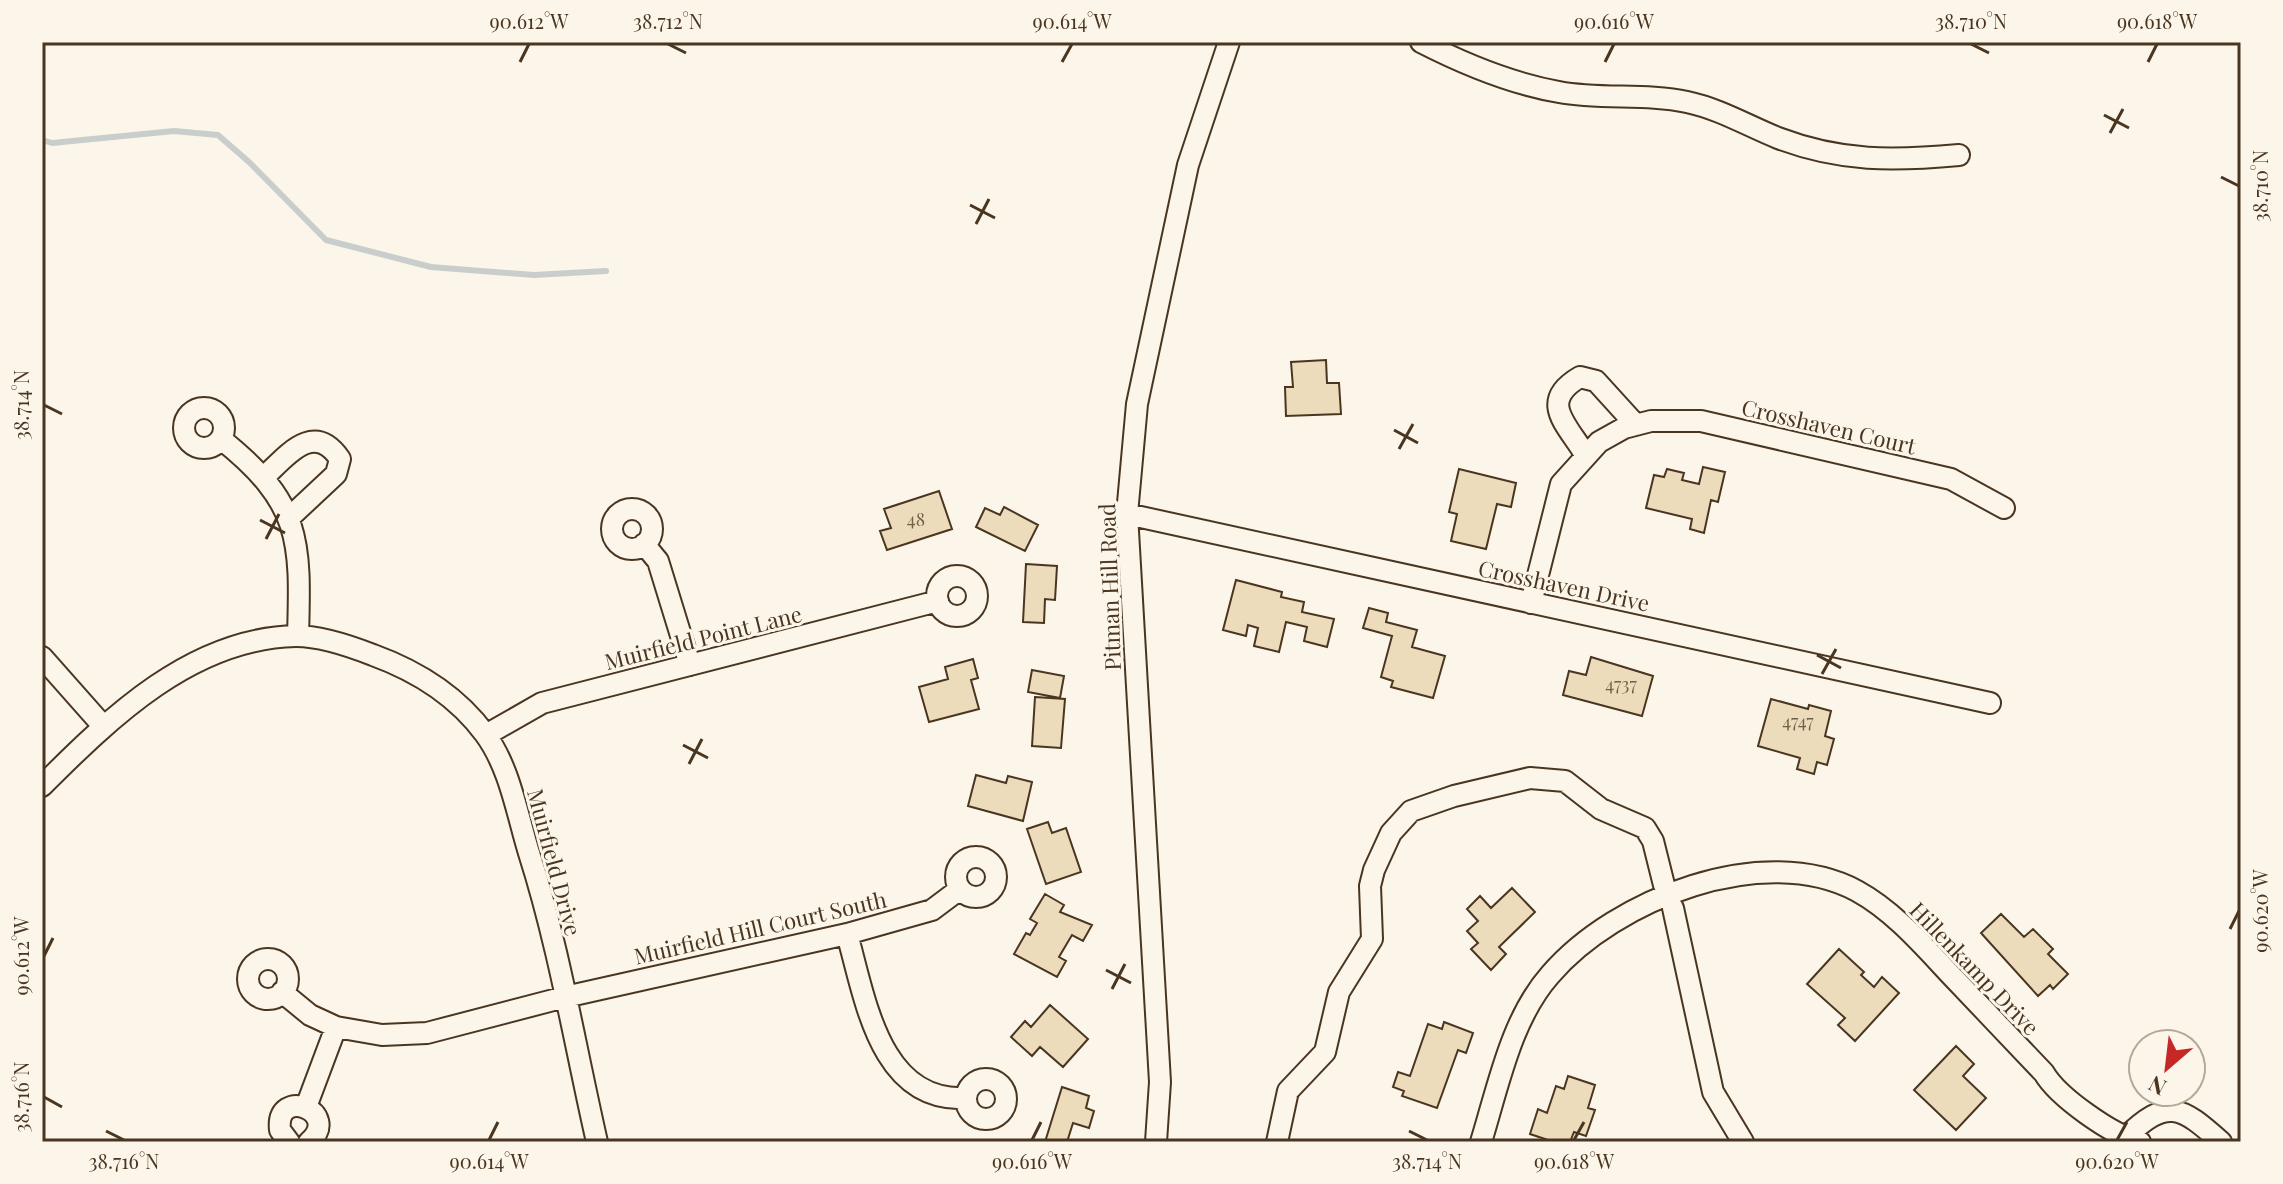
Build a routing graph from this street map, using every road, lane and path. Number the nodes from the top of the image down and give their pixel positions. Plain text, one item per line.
1 (1229, 42) edge
2 (1421, 42) edge
3 (1959, 155) dead end
4 (1636, 425) junction
5 (221, 439) dead end
6 (1586, 456) junction
7 (263, 478) junction
8 (2004, 508) dead end
9 (1127, 514) junction
10 (289, 518) junction
11 (644, 544) dead end
12 (938, 601) dead end
13 (1531, 603) junction
14 (298, 636) junction
15 (42, 657) edge
16 (690, 665) junction
17 (1990, 703) dead end
18 (104, 727) junction
19 (486, 735) junction
20 (42, 786) edge
21 (1664, 885) dead end
22 (960, 889) dead end
23 (1673, 908) dead end
24 (847, 934) junction
25 (282, 992) dead end
26 (565, 997) junction
27 (336, 1027) junction
28 (966, 1098) dead end
29 (306, 1107) junction
30 (2132, 1140) edge
31 (289, 1142) edge
32 (309, 1142) edge
33 (597, 1142) edge
34 (1156, 1142) edge
35 (1277, 1142) edge
36 (1481, 1142) edge
37 (1743, 1142) edge
38 (2221, 1142) edge

1 - 9 street, Pitman Hill Road
2 - 3 street
4 - 6 street, Crosshaven Court
4 - 6 street
4 - 8 street, Crosshaven Court
5 - 7 street
6 - 13 street, Crosshaven Court
7 - 10 street
7 - 10 street
9 - 13 street, Crosshaven Drive
9 - 34 street, Pitman Hill Road
10 - 14 street
11 - 16 street
12 - 16 street, Muirfield Point Lane
13 - 17 street, Crosshaven Drive
14 - 18 street, Muirfield Drive
14 - 19 street, Muirfield Drive
15 - 18 street
16 - 19 street, Muirfield Point Lane
18 - 20 street, Muirfield Drive
19 - 26 street, Muirfield Drive
21 - 35 street
22 - 24 street, Muirfield Hill Court South
23 - 37 street
24 - 26 street, Muirfield Hill Court South
24 - 28 street
25 - 27 street, Muirfield Hill Court South
26 - 27 street, Muirfield Hill Court South
26 - 33 street, Muirfield Drive
27 - 29 street
29 - 31 street
29 - 32 street
30 - 36 street, Hillenkamp Drive
30 - 38 street, Hillenkamp Drive

